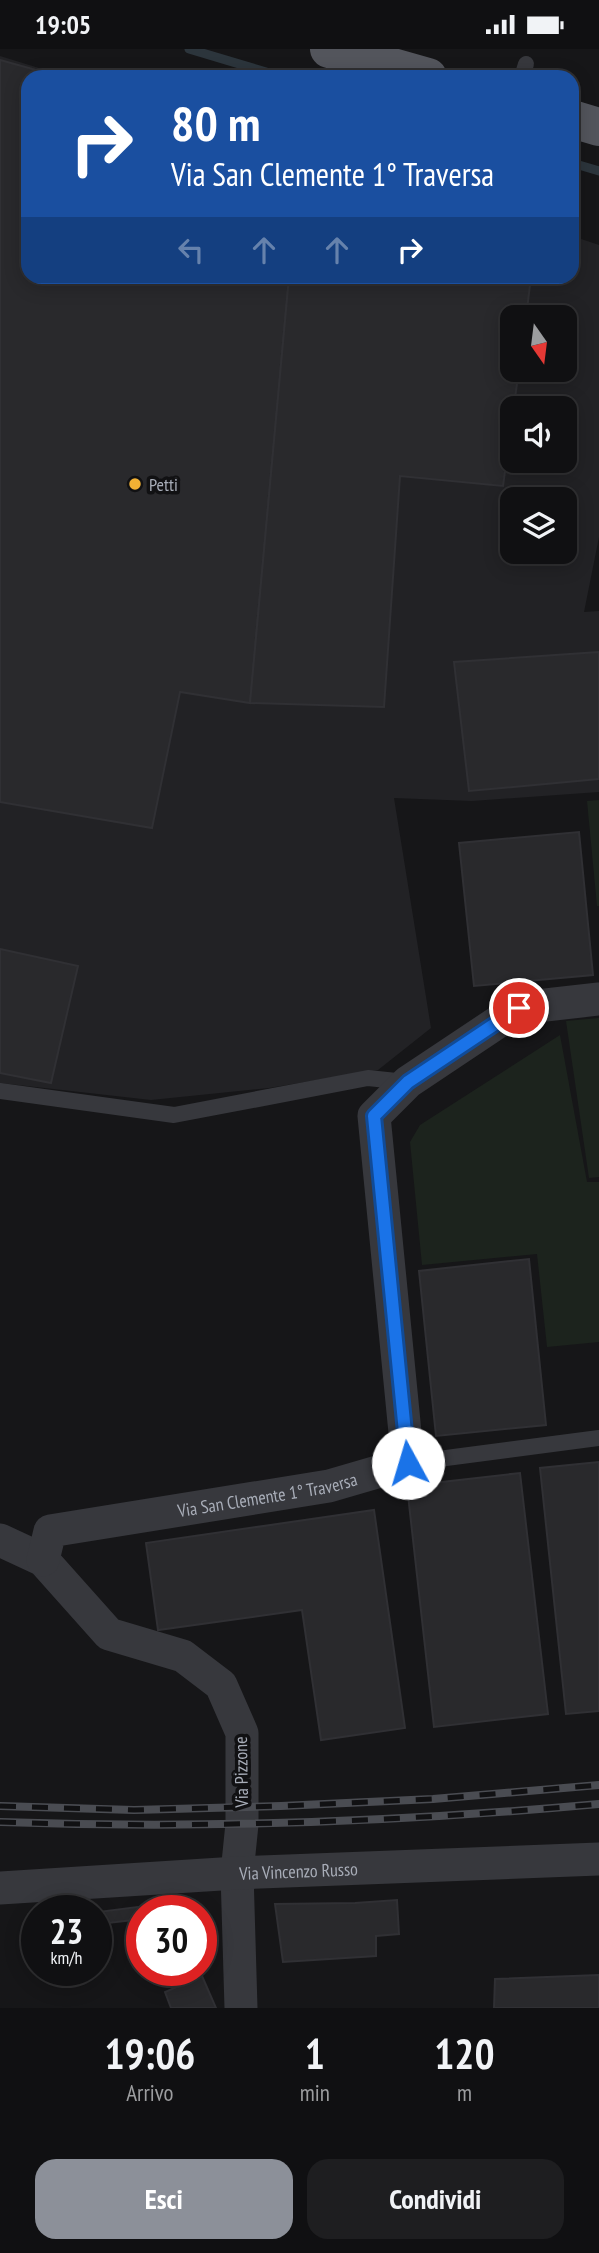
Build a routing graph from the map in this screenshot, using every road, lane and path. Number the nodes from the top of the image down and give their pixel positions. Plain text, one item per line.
1 (329, 49) edge
2 (403, 70) edge
3 (579, 121) edge
4 (599, 127) edge
5 (599, 999) edge
6 (408, 1082) junction
7 (0, 1091) edge
8 (599, 1438) edge
9 (408, 1463) junction
10 (0, 1540) edge
11 (43, 1560) junction
12 (599, 1859) edge
13 (237, 1873) junction
14 (0, 1888) edge
15 (241, 2008) edge

1 - 2 main road
3 - 4 main road
5 - 6 street
6 - 7 lane
6 - 9 street
8 - 9 lane
9 - 11 street, Via San Clemente 1° Traversa
10 - 11 street, Via Pizzone
11 - 13 street, Via Pizzone
12 - 13 street, Via Vincenzo Russo
13 - 14 street, Via Vincenzo Russo
13 - 15 street, Via Pizzone

